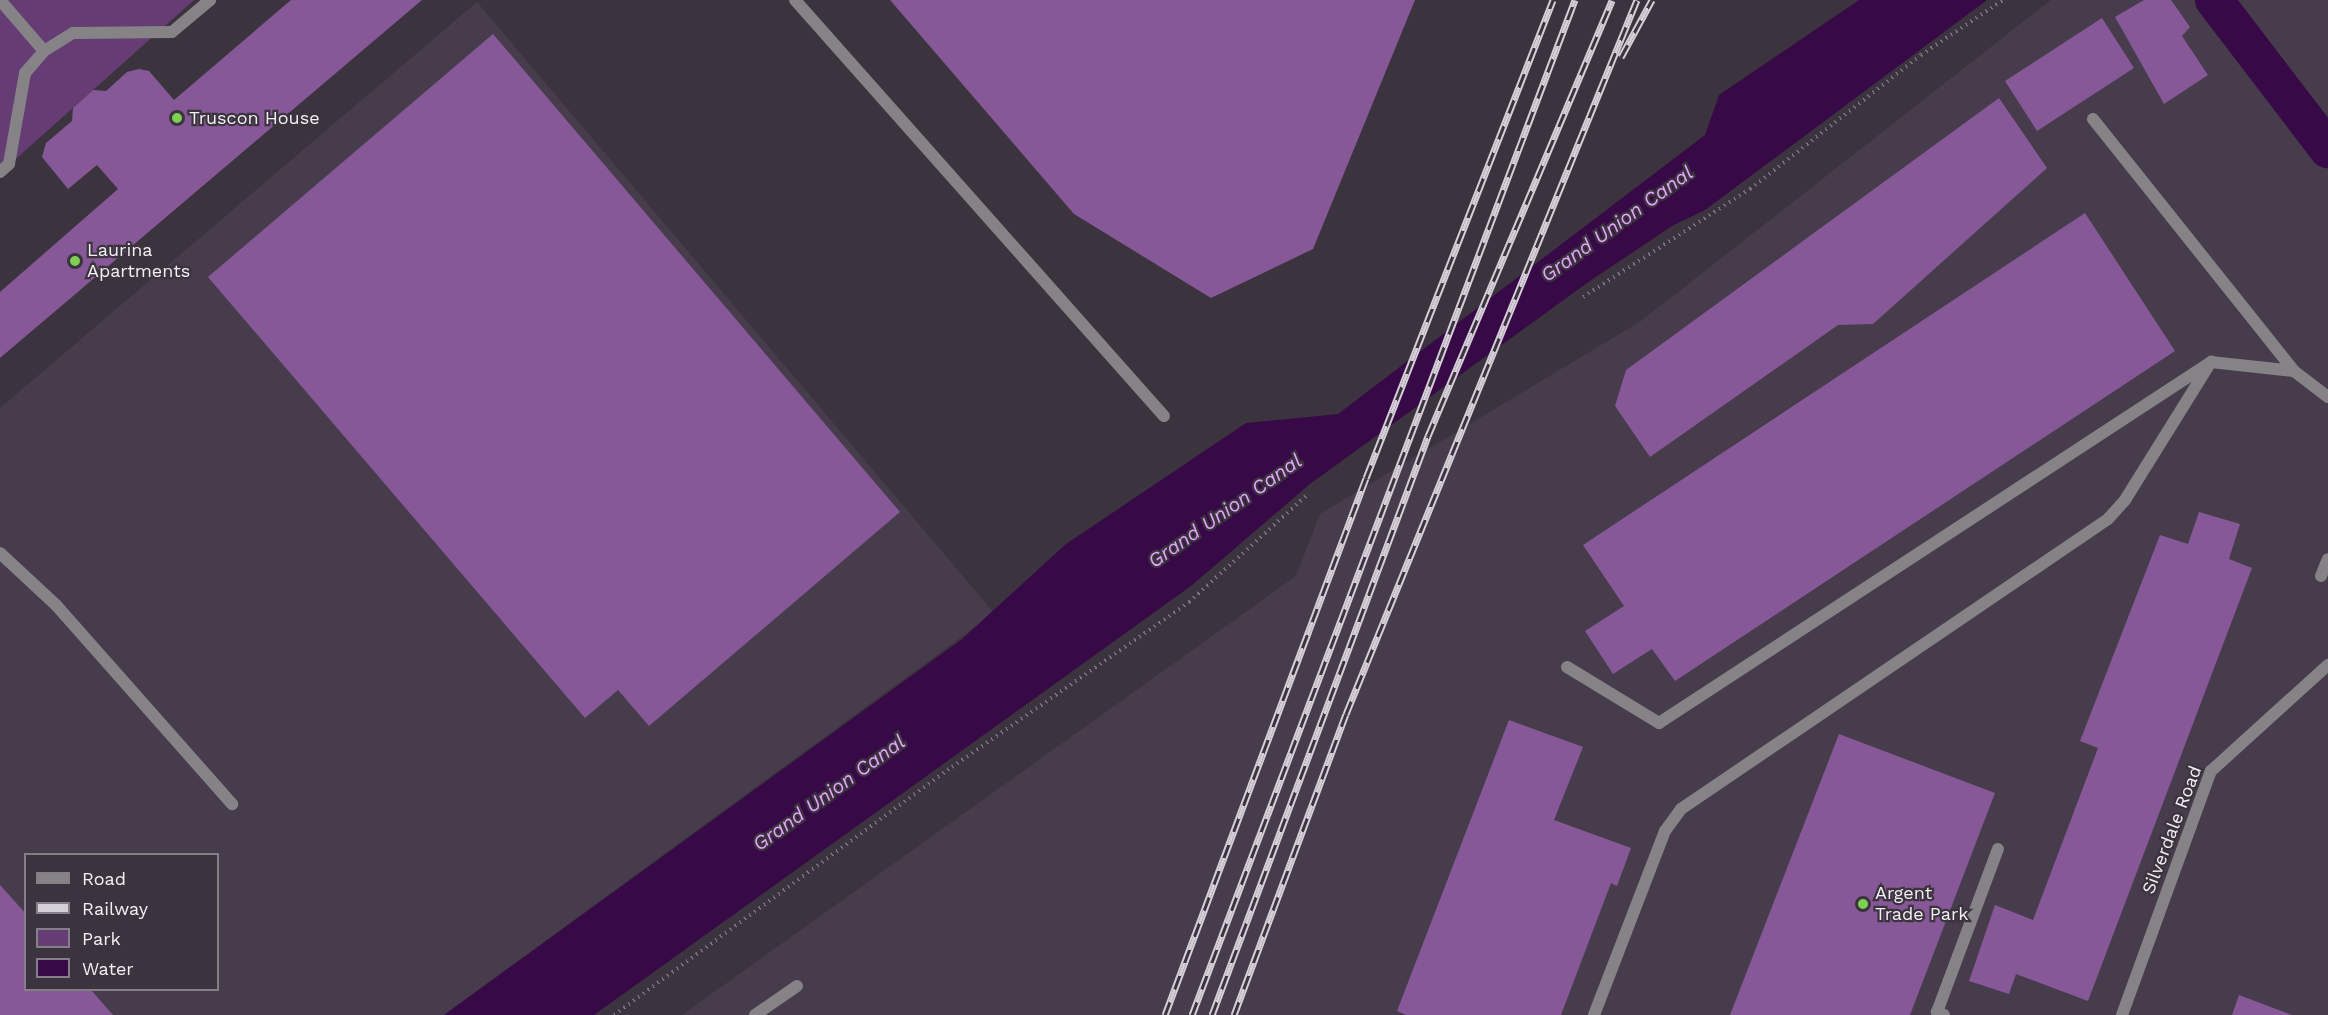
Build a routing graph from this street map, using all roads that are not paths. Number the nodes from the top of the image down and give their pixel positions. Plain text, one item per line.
1 (0, 0) edge
2 (210, 0) edge
3 (795, 0) edge
4 (44, 51) junction
5 (2092, 119) dead end
6 (0, 172) edge
7 (2211, 362) junction
8 (2294, 371) junction
9 (2328, 397) edge
10 (1164, 416) dead end
11 (0, 553) edge
12 (2328, 559) edge
13 (2321, 576) dead end
14 (2328, 665) edge
15 (1567, 666) dead end
16 (232, 804) dead end
17 (1998, 849) dead end
18 (797, 986) dead end
19 (755, 1015) edge
20 (1594, 1015) edge
21 (1944, 1015) edge
22 (2122, 1015) edge

1 - 4 street
2 - 4 street
3 - 10 street
4 - 6 street
5 - 8 street
7 - 8 street
7 - 15 street
7 - 20 street
8 - 9 street
11 - 16 street
12 - 13 street
14 - 22 street, Silverdale Road
17 - 21 street
18 - 19 street

